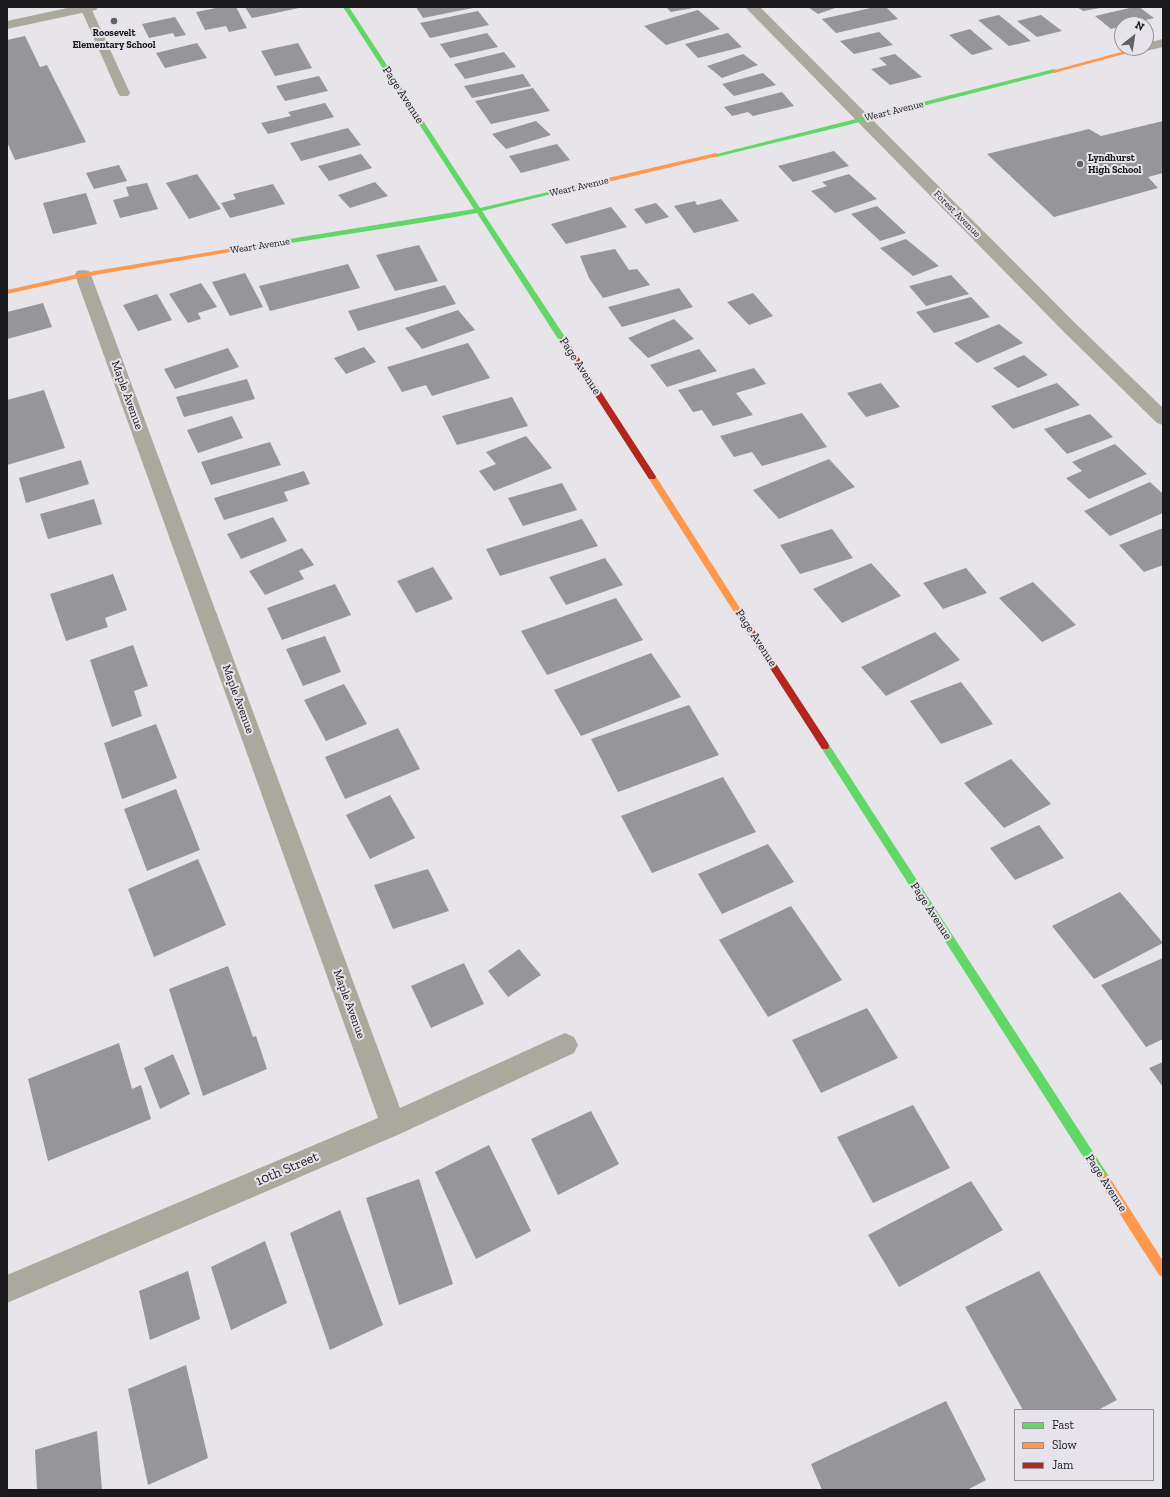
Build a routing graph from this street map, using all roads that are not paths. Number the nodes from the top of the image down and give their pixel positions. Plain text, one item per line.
1 (346, 7) edge
2 (752, 7) edge
3 (88, 8) edge
4 (7, 25) edge
5 (1114, 56) edge
6 (124, 93) dead end
7 (862, 119) junction
8 (480, 210) junction
9 (83, 275) junction
10 (7, 292) edge
11 (1163, 419) edge
12 (565, 1045) dead end
13 (393, 1124) junction
14 (1163, 1271) edge
15 (7, 1289) edge

1 - 8 street, Page Avenue
2 - 7 street, Forest Avenue
3 - 4 street
3 - 6 lane
5 - 7 street, Weart Avenue
7 - 8 street, Weart Avenue
7 - 11 street, Forest Avenue
8 - 9 street, Weart Avenue
8 - 14 street, Page Avenue
9 - 10 street, Weart Avenue
9 - 13 street, Maple Avenue
12 - 13 street, 10th Street
13 - 15 street, 10th Street

